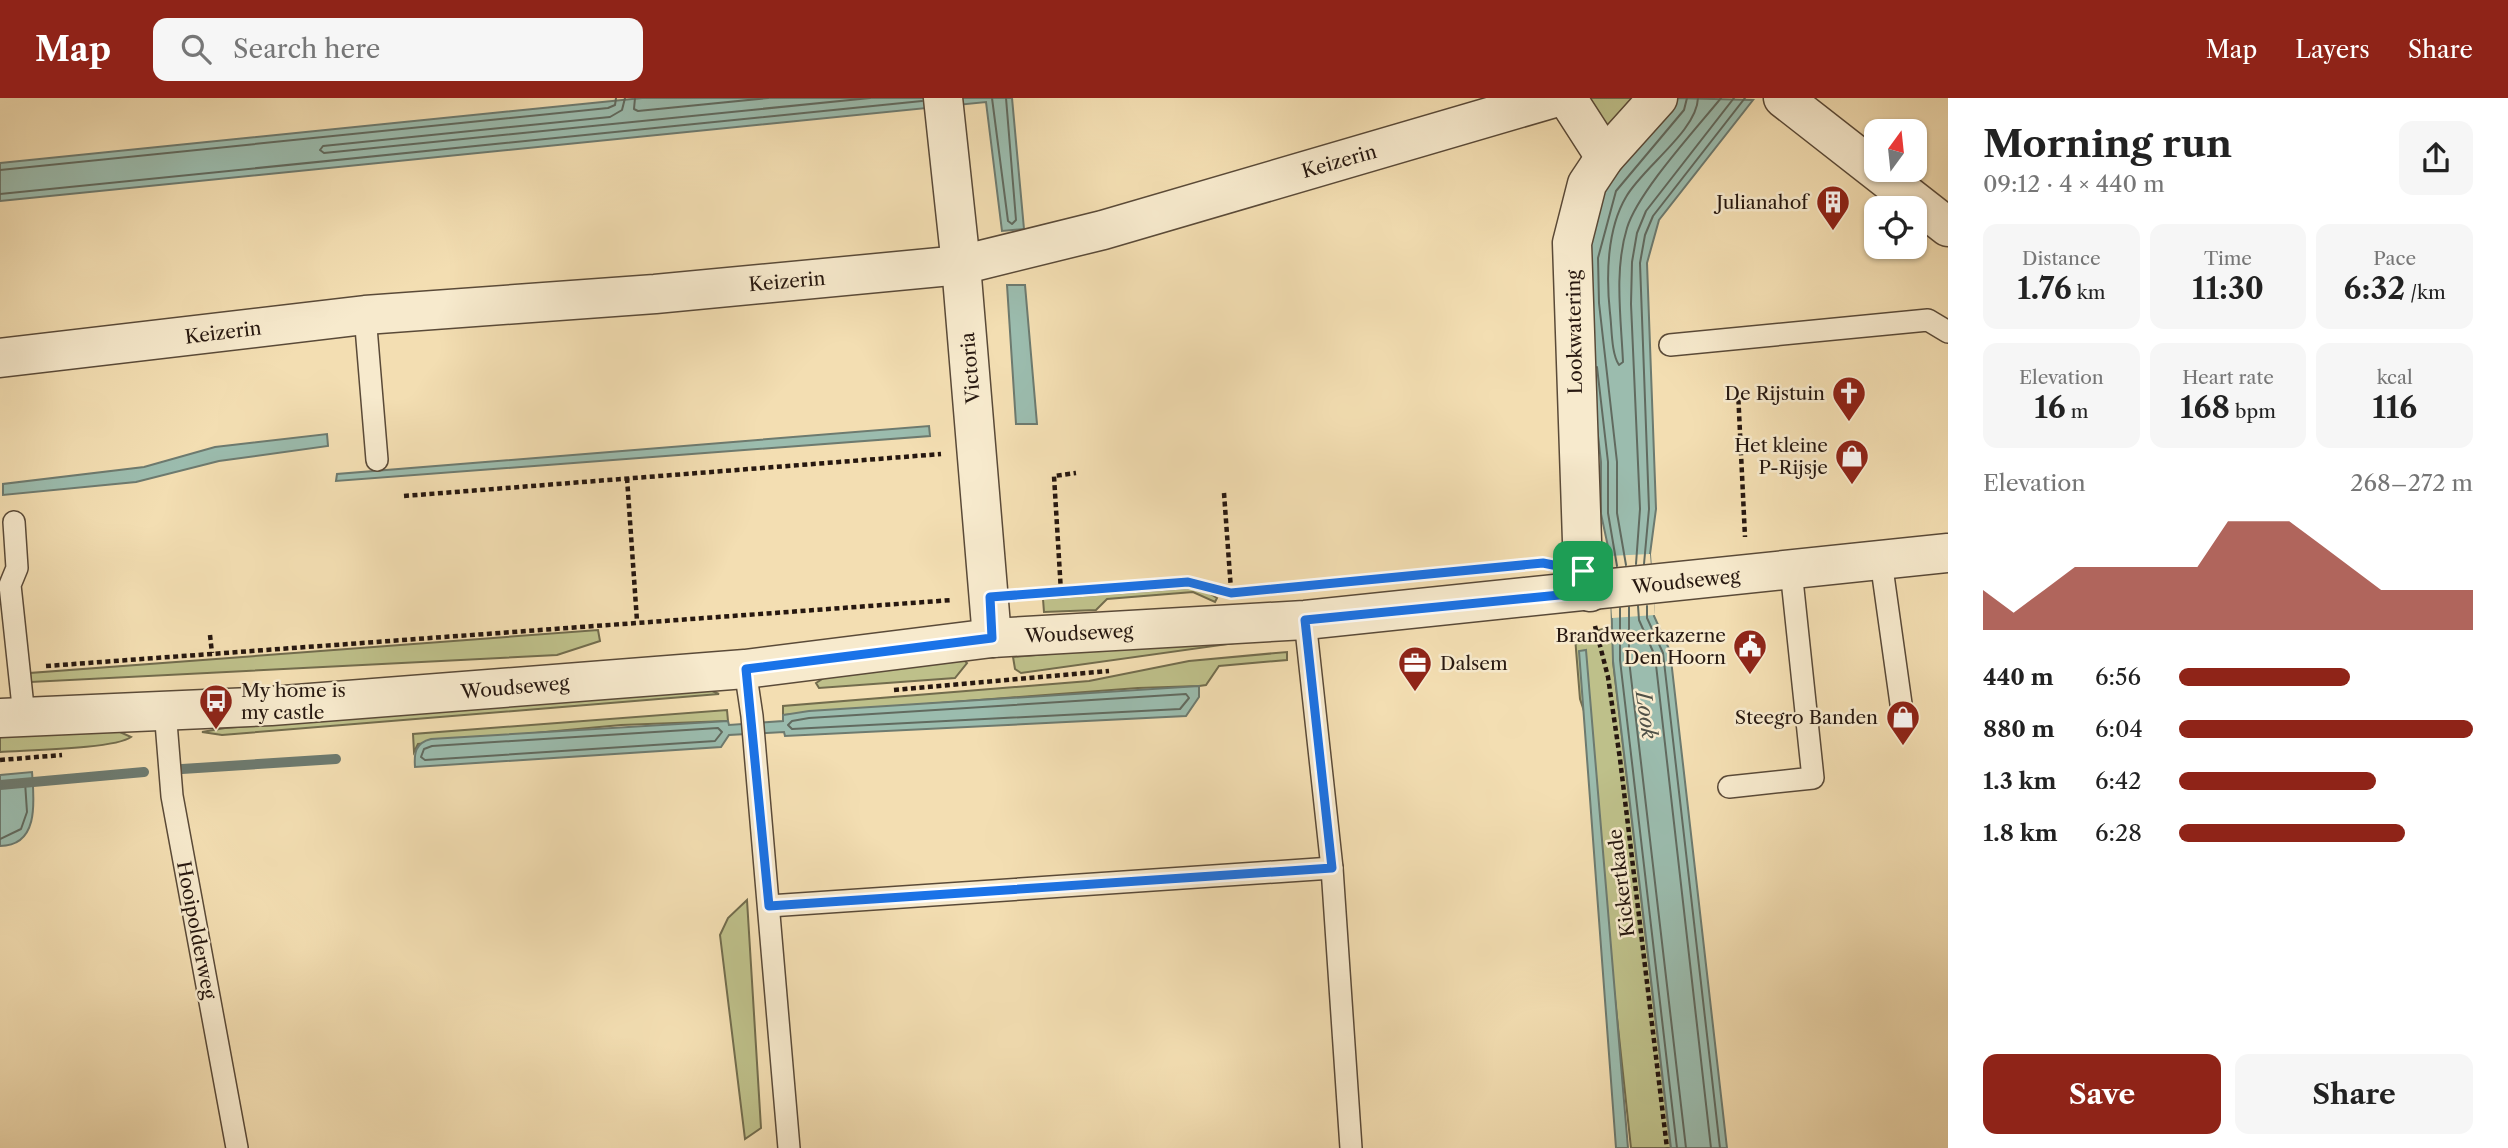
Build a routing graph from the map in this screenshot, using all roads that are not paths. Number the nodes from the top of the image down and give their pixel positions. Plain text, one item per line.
1 (1554, 98) edge
2 (1567, 98) edge
3 (1658, 98) edge
4 (1783, 98) edge
5 (944, 110) edge
6 (1605, 157) junction
7 (1948, 227) edge
8 (961, 265) junction
9 (365, 315) junction
10 (1948, 332) edge
11 (1670, 345) dead end
12 (0, 358) edge
13 (377, 460) dead end
14 (14, 522) dead end
15 (1948, 552) edge
16 (1881, 561) junction
17 (1791, 570) junction
18 (1598, 600) junction
19 (1305, 620) junction
20 (992, 638) junction
21 (746, 669) junction
22 (165, 710) junction
23 (12, 717) edge
24 (1903, 718) dead end
25 (1729, 787) dead end
26 (1332, 868) junction
27 (769, 906) junction
28 (237, 1148) edge
29 (789, 1148) edge
30 (1351, 1148) edge

1 - 8 street, Keizerin
2 - 6 street
3 - 6 street, Lookwatering
4 - 7 street
5 - 8 street, Victoria
6 - 18 street, Lookwatering
8 - 9 street, Keizerin
8 - 20 street, Victoria
9 - 12 street, Keizerin
9 - 13 lane
10 - 11 lane
14 - 23 lane
15 - 16 street, Woudseweg
16 - 17 street, Woudseweg
16 - 24 lane
17 - 18 street, Woudseweg
17 - 25 lane
18 - 19 street, Woudseweg
19 - 20 street, Woudseweg
19 - 26 lane
20 - 21 street, Woudseweg
21 - 22 street, Woudseweg
21 - 27 lane
22 - 23 street, Woudseweg
22 - 28 lane, Hooipolderweg
26 - 27 lane
26 - 30 lane
27 - 29 lane

